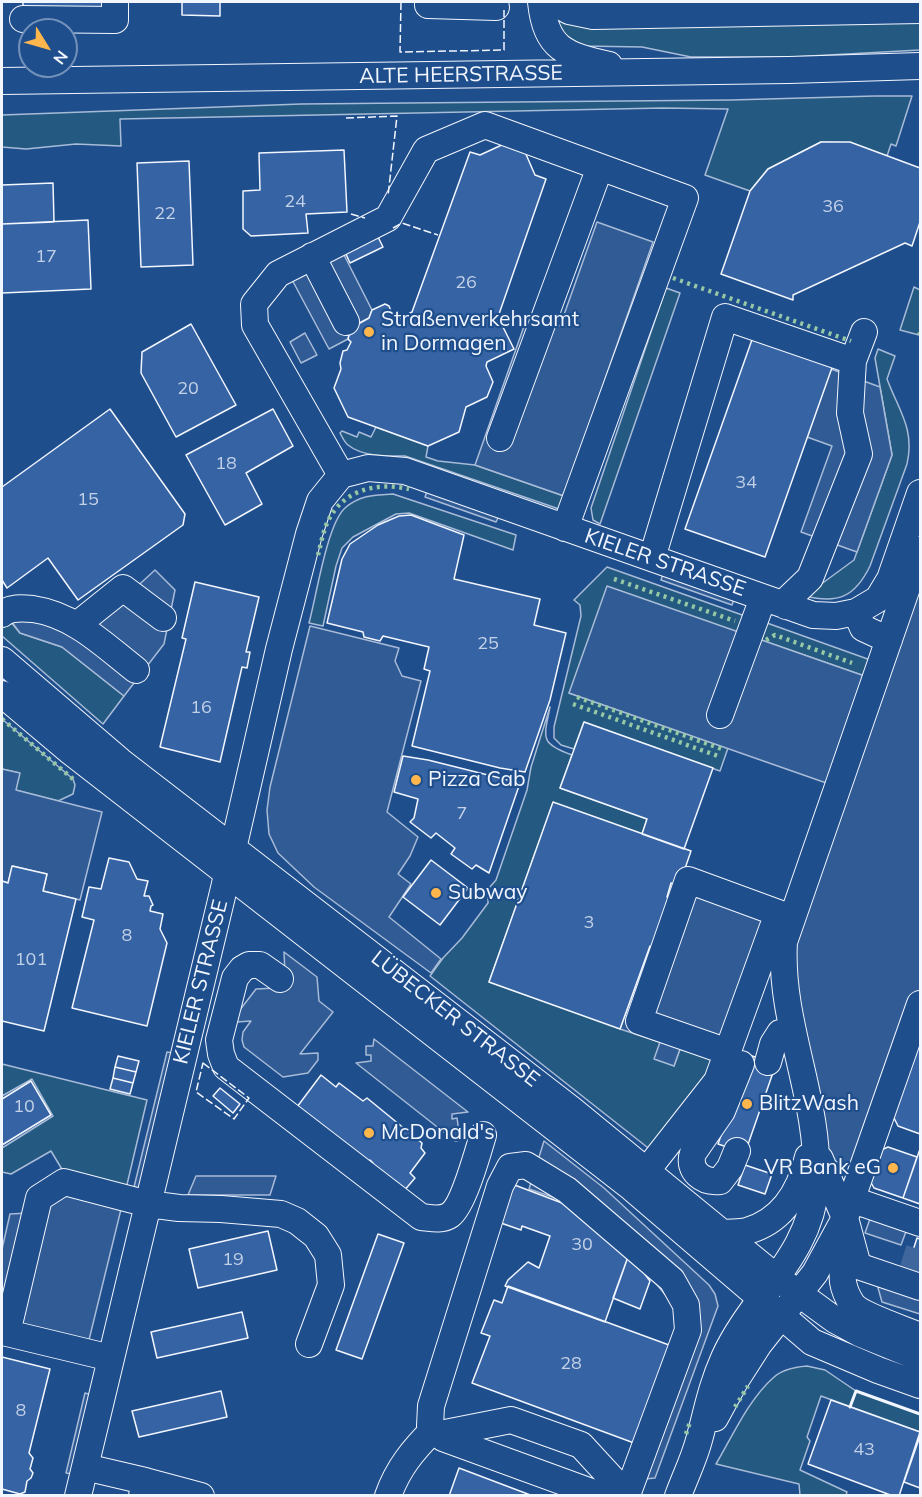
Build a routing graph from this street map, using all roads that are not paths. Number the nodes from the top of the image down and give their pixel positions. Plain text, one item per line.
1 (115, 2) edge
2 (428, 2) edge
3 (541, 2) edge
4 (554, 2) edge
5 (496, 7) dead end
6 (921, 10) edge
7 (78, 20) edge
8 (921, 66) edge
9 (638, 72) junction
10 (2, 81) edge
11 (600, 167) junction
12 (312, 256) junction
13 (346, 322) dead end
14 (864, 332) dead end
15 (853, 361) junction
16 (500, 438) dead end
17 (341, 475) junction
18 (921, 493) edge
19 (565, 528) junction
20 (921, 550) edge
21 (652, 558) junction
22 (774, 602) junction
23 (856, 612) junction
24 (2, 614) edge
25 (163, 618) dead end
26 (78, 624) junction
27 (889, 640) junction
28 (2, 660) edge
29 (136, 670) dead end
30 (2, 694) edge
31 (720, 715) dead end
32 (233, 847) junction
33 (227, 874) junction
34 (784, 942) junction
35 (280, 979) dead end
36 (921, 1004) edge
37 (793, 1034) junction
38 (728, 1052) junction
39 (768, 1062) dead end
40 (483, 1135) dead end
41 (816, 1142) junction
42 (737, 1150) dead end
43 (639, 1179) junction
44 (147, 1204) junction
45 (846, 1215) junction
46 (921, 1223) edge
47 (723, 1233) junction
48 (776, 1277) junction
49 (913, 1281) edge
50 (799, 1294) junction
51 (760, 1299) junction
52 (782, 1316) junction
53 (921, 1336) edge
54 (309, 1344) dead end
55 (111, 1358) junction
56 (921, 1358) edge
57 (921, 1385) edge
58 (437, 1432) junction
59 (699, 1441) junction
60 (85, 1467) junction
61 (144, 1488) edge
62 (627, 1495) edge
63 (78, 1496) edge
64 (201, 1496) edge
65 (388, 1496) edge
66 (602, 1496) edge
67 (622, 1496) edge
68 (678, 1496) edge

1 - 7 street
2 - 5 street
3 - 9 street
4 - 6 street
8 - 9 street, ALTE HEERSTRASSE
9 - 10 street, ALTE HEERSTRASSE
11 - 12 street
11 - 16 street
11 - 19 street
12 - 13 street
12 - 17 street
14 - 15 street
15 - 21 street
15 - 22 street
17 - 19 street, KIELER STRASSE
17 - 32 street, KIELER STRASSE
18 - 23 street, KIELER STRASSE
19 - 21 street, KIELER STRASSE
20 - 27 street
21 - 22 street, KIELER STRASSE
22 - 23 street, KIELER STRASSE
22 - 31 street
23 - 27 street
24 - 26 street
25 - 26 street
26 - 29 street
27 - 34 street
28 - 32 street, LÜBECKER STRASSE
30 - 33 street, LÜBECKER STRASSE
32 - 33 street, KIELER STRASSE
32 - 43 street, LÜBECKER STRASSE
33 - 43 street, LÜBECKER STRASSE
33 - 44 street, KIELER STRASSE
34 - 37 street
34 - 42 street
35 - 40 street
36 - 45 street
37 - 39 street
37 - 41 street
38 - 38 street
38 - 43 street
41 - 45 street
41 - 47 street
41 - 48 street
43 - 47 street, LÜBECKER STRASSE
43 - 51 street, LÜBECKER STRASSE
44 - 54 street
44 - 55 street, KIELER STRASSE
44 - 55 street
45 - 46 street
45 - 49 street
45 - 50 street
45 - 53 street
47 - 48 street, LÜBECKER STRASSE
48 - 50 street, LÜBECKER STRASSE
48 - 51 street
50 - 52 street
50 - 56 street, LÜBECKER STRASSE
51 - 52 street, LÜBECKER STRASSE
51 - 59 street
52 - 57 street, LÜBECKER STRASSE
52 - 59 street
55 - 60 street, KIELER STRASSE
58 - 62 street
58 - 62 street
58 - 65 street
58 - 66 street
59 - 68 street
60 - 61 street
60 - 63 street, KIELER STRASSE
61 - 64 street
62 - 67 street

